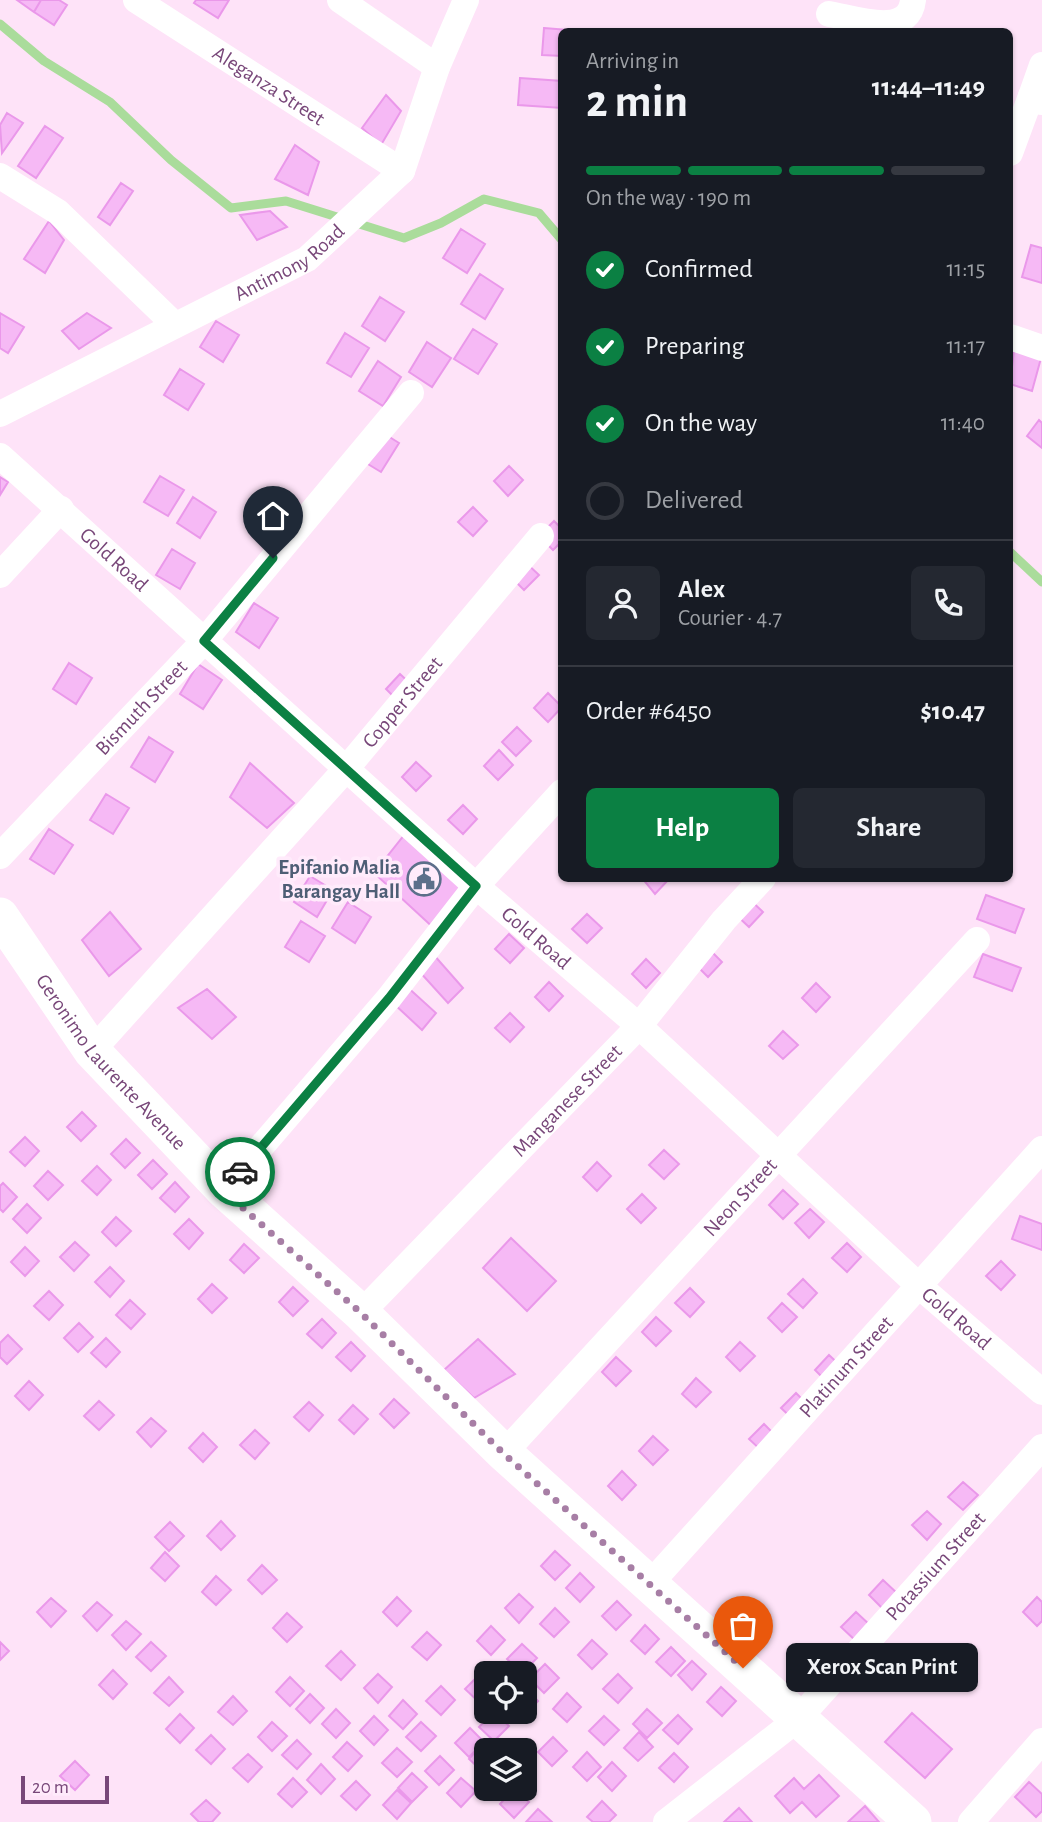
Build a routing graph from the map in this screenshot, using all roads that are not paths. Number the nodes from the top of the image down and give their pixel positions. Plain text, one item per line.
1 (135, 0) edge
2 (340, 0) edge
3 (466, 0) edge
4 (913, 0) edge
5 (829, 14) dead end
6 (1042, 65) edge
7 (437, 67) junction
8 (1037, 99) edge
9 (1013, 147) edge
10 (402, 172) junction
11 (0, 176) edge
12 (175, 324) junction
13 (1013, 338) edge
14 (1042, 348) edge
15 (411, 393) dead end
16 (0, 414) edge
17 (0, 456) edge
18 (61, 509) junction
19 (541, 536) dead end
20 (0, 575) edge
21 (204, 641) junction
22 (346, 769) junction
23 (558, 796) edge
24 (0, 856) edge
25 (759, 882) edge
26 (476, 886) junction
27 (0, 916) edge
28 (977, 940) dead end
29 (639, 1026) junction
30 (92, 1051) junction
31 (1042, 1149) edge
32 (779, 1156) junction
33 (224, 1191) junction
34 (918, 1285) junction
35 (361, 1313) junction
36 (1042, 1392) edge
37 (1042, 1447) edge
38 (503, 1453) junction
39 (649, 1585) junction
40 (799, 1717) junction
41 (1042, 1741) edge
42 (666, 1822) edge
43 (913, 1822) edge
44 (971, 1822) edge

1 - 10 street, Aleganza Street
2 - 7 street
3 - 7 street, Antimony Road
4 - 5 street
6 - 8 street
7 - 10 street, Antimony Road
8 - 9 street
10 - 12 street, Antimony Road
11 - 12 street
12 - 16 street, Antimony Road
13 - 14 street
15 - 21 street, Bismuth Street
17 - 18 street, Gold Road
18 - 20 street
18 - 21 street, Gold Road
19 - 22 street, Copper Street
21 - 22 street, Gold Road
21 - 24 street, Bismuth Street
22 - 26 street, Gold Road
22 - 30 street, Copper Street
23 - 26 street
25 - 29 street, Manganese Street
26 - 29 street, Gold Road
26 - 33 street
27 - 30 street, Geronimo Laurente Avenue
28 - 32 street, Neon Street
29 - 32 street, Gold Road
29 - 35 street, Manganese Street
30 - 33 street, Geronimo Laurente Avenue
31 - 34 street, Platinum Street
32 - 34 street, Gold Road
32 - 38 street, Neon Street
33 - 35 street, Geronimo Laurente Avenue
34 - 36 street, Gold Road
34 - 39 street, Platinum Street
35 - 38 street, Geronimo Laurente Avenue
37 - 40 street, Potassium Street
38 - 39 street, Geronimo Laurente Avenue
39 - 40 street, Geronimo Laurente Avenue
40 - 42 street, Potassium Street
40 - 43 street, Geronimo Laurente Avenue
41 - 44 street

